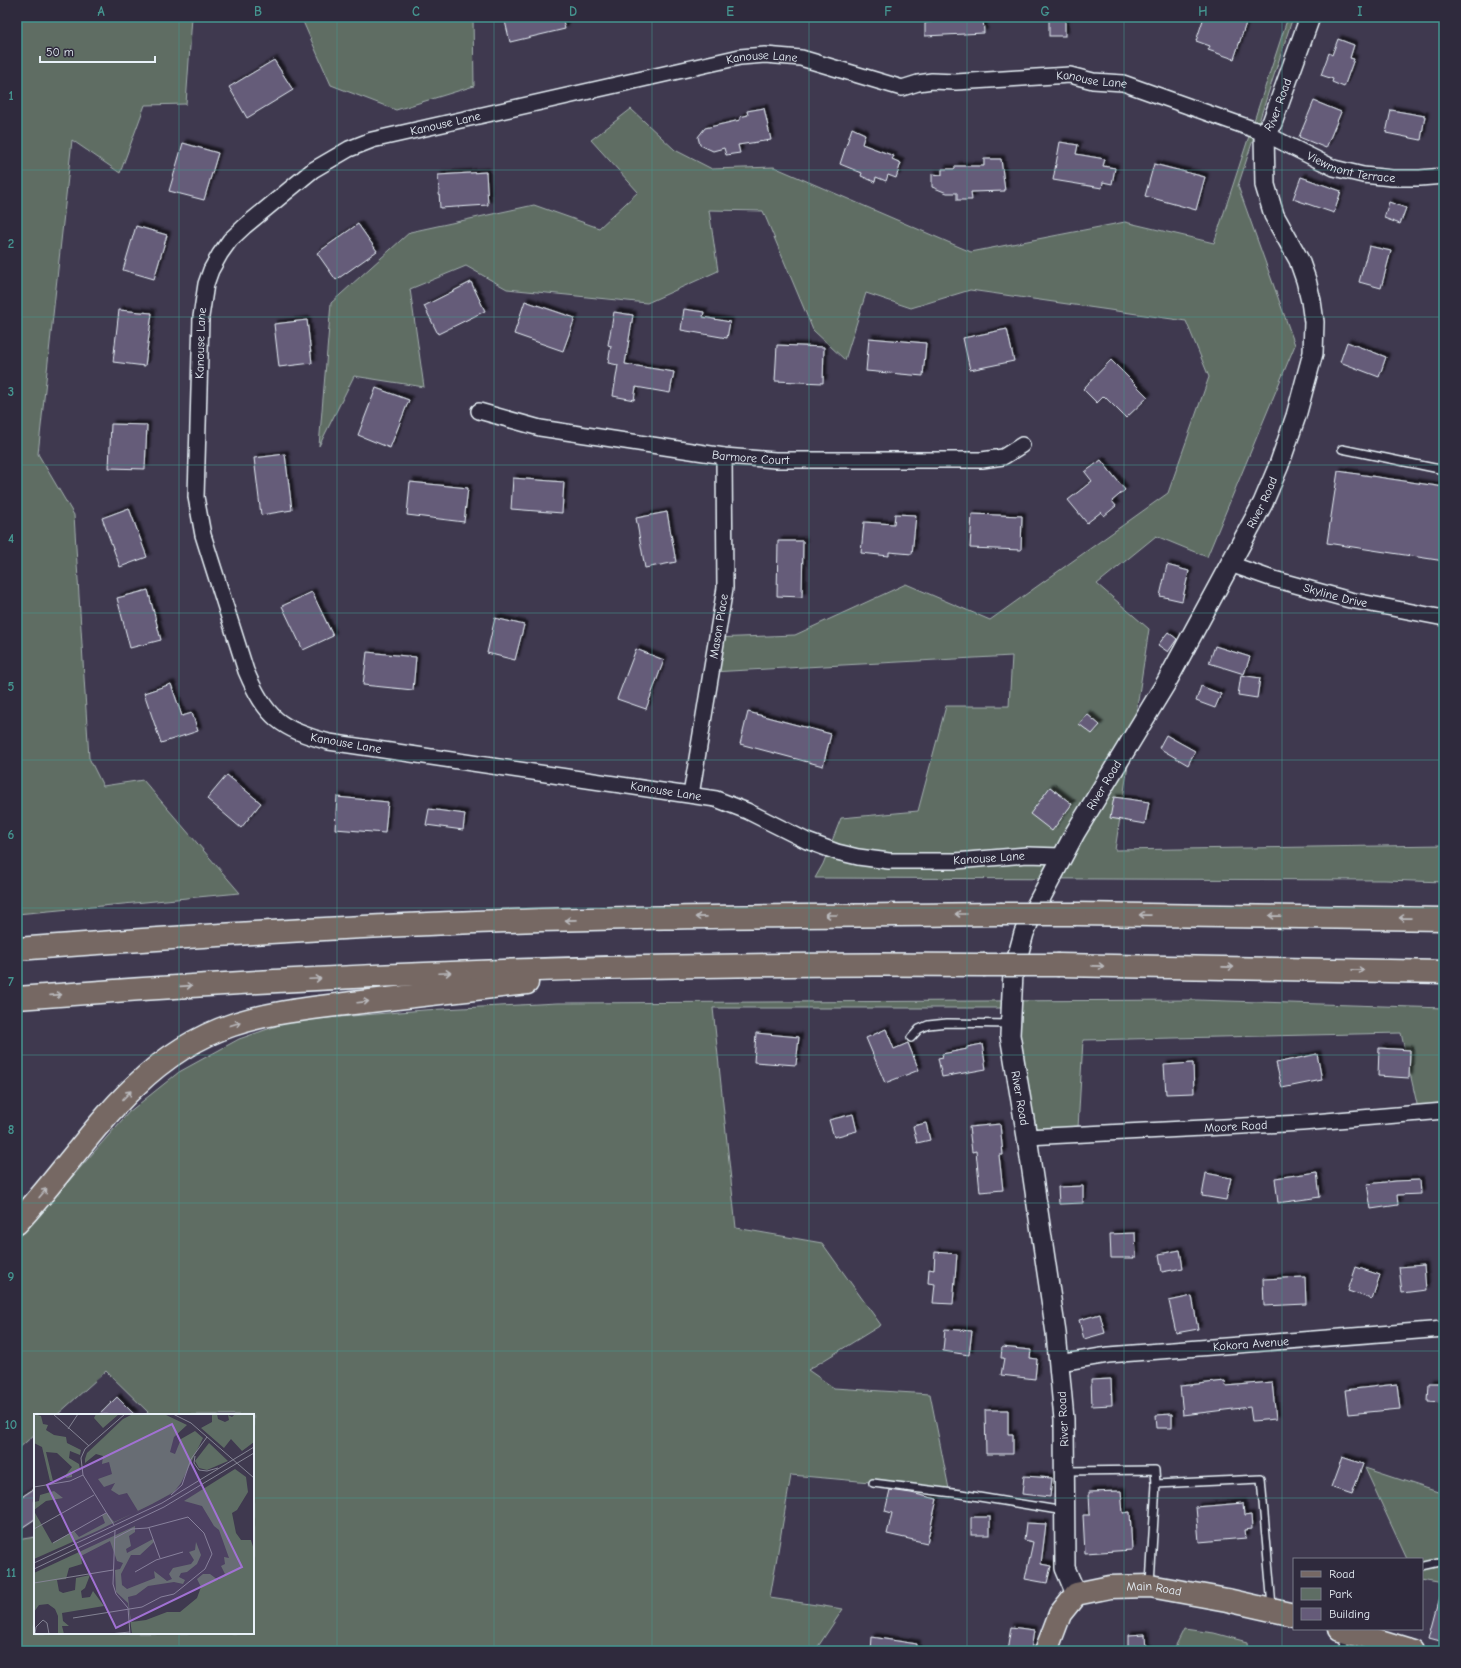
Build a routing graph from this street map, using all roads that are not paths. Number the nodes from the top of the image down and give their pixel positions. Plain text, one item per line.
1 (1310, 17) edge
2 (1264, 133) junction
3 (1444, 176) edge
4 (479, 411) dead end
5 (1022, 445) dead end
6 (1342, 449) dead end
7 (724, 456) junction
8 (1444, 470) edge
9 (1230, 564) junction
10 (1444, 618) edge
11 (691, 795) junction
12 (1062, 856) junction
13 (1444, 919) edge
14 (17, 949) edge
15 (677, 966) junction
16 (1444, 972) edge
17 (17, 998) edge
18 (1010, 1024) junction
19 (911, 1038) dead end
20 (1444, 1111) edge
21 (1027, 1137) junction
22 (17, 1223) edge
23 (1444, 1329) edge
24 (1059, 1363) junction
25 (1064, 1470) junction
26 (873, 1483) dead end
27 (1156, 1484) junction
28 (1065, 1511) junction
29 (1444, 1562) edge
30 (1423, 1567) edge
31 (1150, 1586) junction
32 (1076, 1594) junction
33 (1286, 1612) edge
34 (1343, 1637) edge
35 (1046, 1651) edge
36 (1413, 1651) edge

1 - 2 street, River Road
2 - 3 street, Viewmont Terrace
2 - 9 street, River Road
2 - 11 street, Kanouse Lane
4 - 7 street, Barmore Court
5 - 7 street, Barmore Court
6 - 8 lane
7 - 11 street, Mason Place
9 - 10 street, Skyline Drive
9 - 12 street, River Road
11 - 12 street, Kanouse Lane
12 - 18 street, River Road
13 -> 14 main road, bridge
15 -> 16 main road, bridge
17 -> 15 main road
22 -> 15 main road
18 - 19 lane
18 - 21 street, River Road
20 - 21 street, Moore Road
21 - 24 street, River Road
23 - 24 street, Kokora Avenue
24 - 25 street, River Road
25 - 27 lane
25 - 28 street, River Road
26 - 28 lane
27 - 31 lane
27 - 33 lane
28 - 32 street, River Road
29 - 30 lane
31 - 32 main road, Main Road
31 - 33 main road, Main Road
32 - 35 main road
34 - 36 main road

